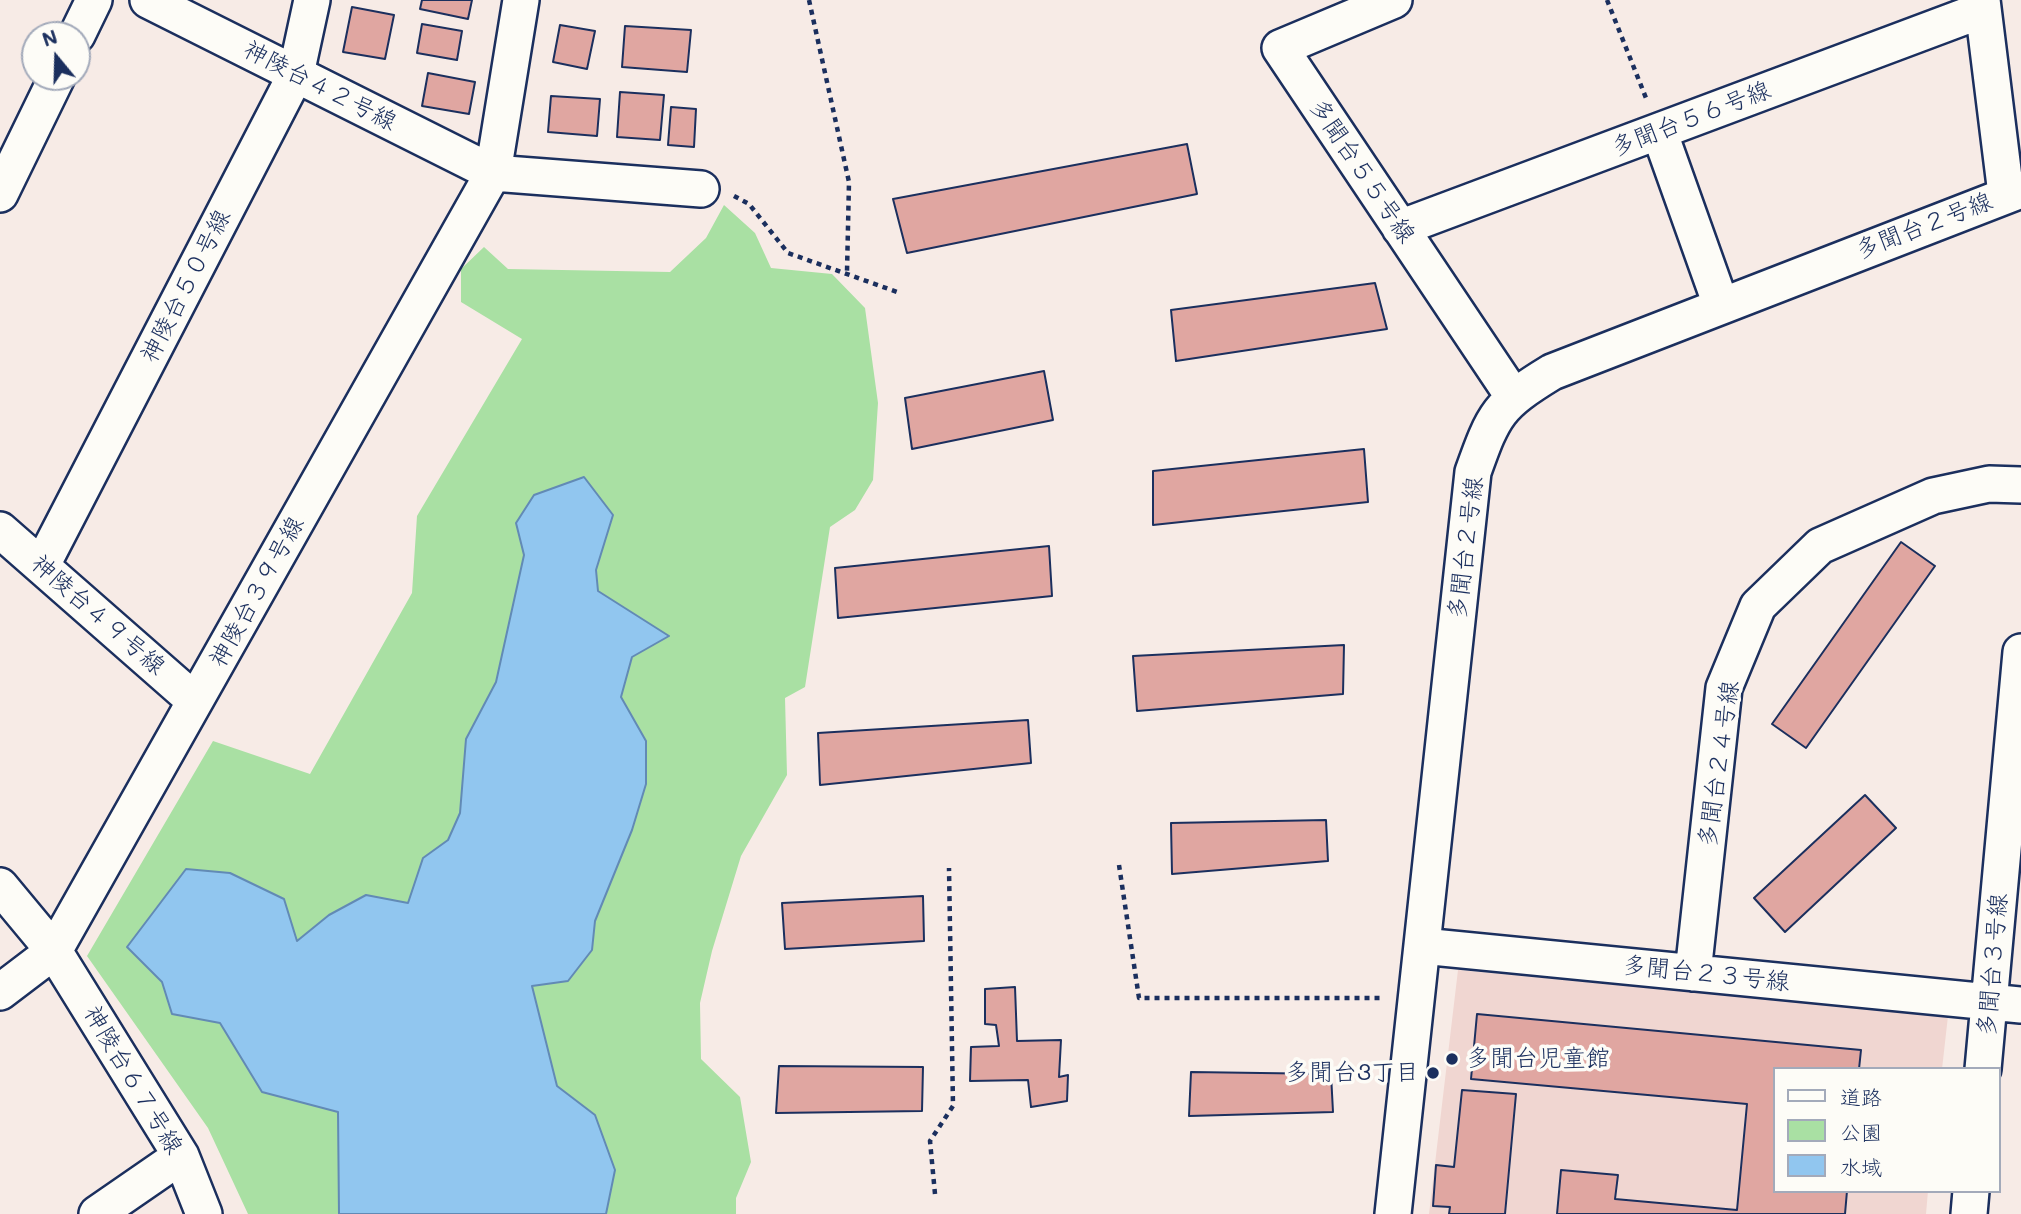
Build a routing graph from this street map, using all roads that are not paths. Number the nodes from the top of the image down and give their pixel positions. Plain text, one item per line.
1 (94, 0) edge
2 (148, 0) edge
3 (312, 0) edge
4 (521, 0) edge
5 (1394, 0) edge
6 (1982, 5) edge
7 (84, 21) edge
8 (296, 74) junction
9 (50, 91) edge
10 (1659, 131) junction
11 (493, 173) junction
12 (701, 189) road end
13 (2013, 192) edge
14 (0, 194) edge
15 (1400, 228) junction
16 (1721, 305) junction
17 (1513, 396) junction
18 (2021, 485) edge
19 (0, 530) edge
20 (42, 565) junction
21 (2021, 653) edge
22 (195, 701) junction
23 (0, 886) edge
24 (1422, 946) junction
25 (54, 951) junction
26 (1693, 973) junction
27 (0, 992) edge
28 (2005, 1004) edge
29 (1984, 1067) edge
30 (181, 1156) junction
31 (1971, 1193) edge
32 (97, 1214) edge
33 (204, 1214) edge
34 (1393, 1214) edge
35 (1969, 1214) edge

1 - 7 street
2 - 8 street, 神陵台４２号線
3 - 8 street, 神陵台５０号線
4 - 11 street, 神陵台３９号線
5 - 15 street, 多聞台５５号線
6 - 10 street, 多聞台５６号線
6 - 13 street
8 - 11 street, 神陵台４２号線
8 - 20 street, 神陵台５０号線
9 - 14 street
10 - 15 street, 多聞台５６号線
10 - 16 street
11 - 12 street
11 - 22 street, 神陵台３９号線
13 - 16 street, 多聞台２号線
15 - 17 street, 多聞台５５号線
16 - 17 street, 多聞台２号線
17 - 24 street, 多聞台２号線
18 - 26 street, 多聞台２４号線
19 - 20 street, 神陵台４９号線
20 - 22 street, 神陵台４９号線
21 - 28 street, 多聞台３号線
22 - 25 street, 神陵台３９号線
23 - 25 street, 神陵台６７号線
24 - 26 street, 多聞台２３号線
24 - 34 street, 多聞台２号線
25 - 27 street, 神陵台３９号線
25 - 30 street, 神陵台６７号線
26 - 28 street, 多聞台２３号線
28 - 29 street, 多聞台３号線
30 - 32 street
30 - 33 street, 神陵台６７号線
31 - 35 street

